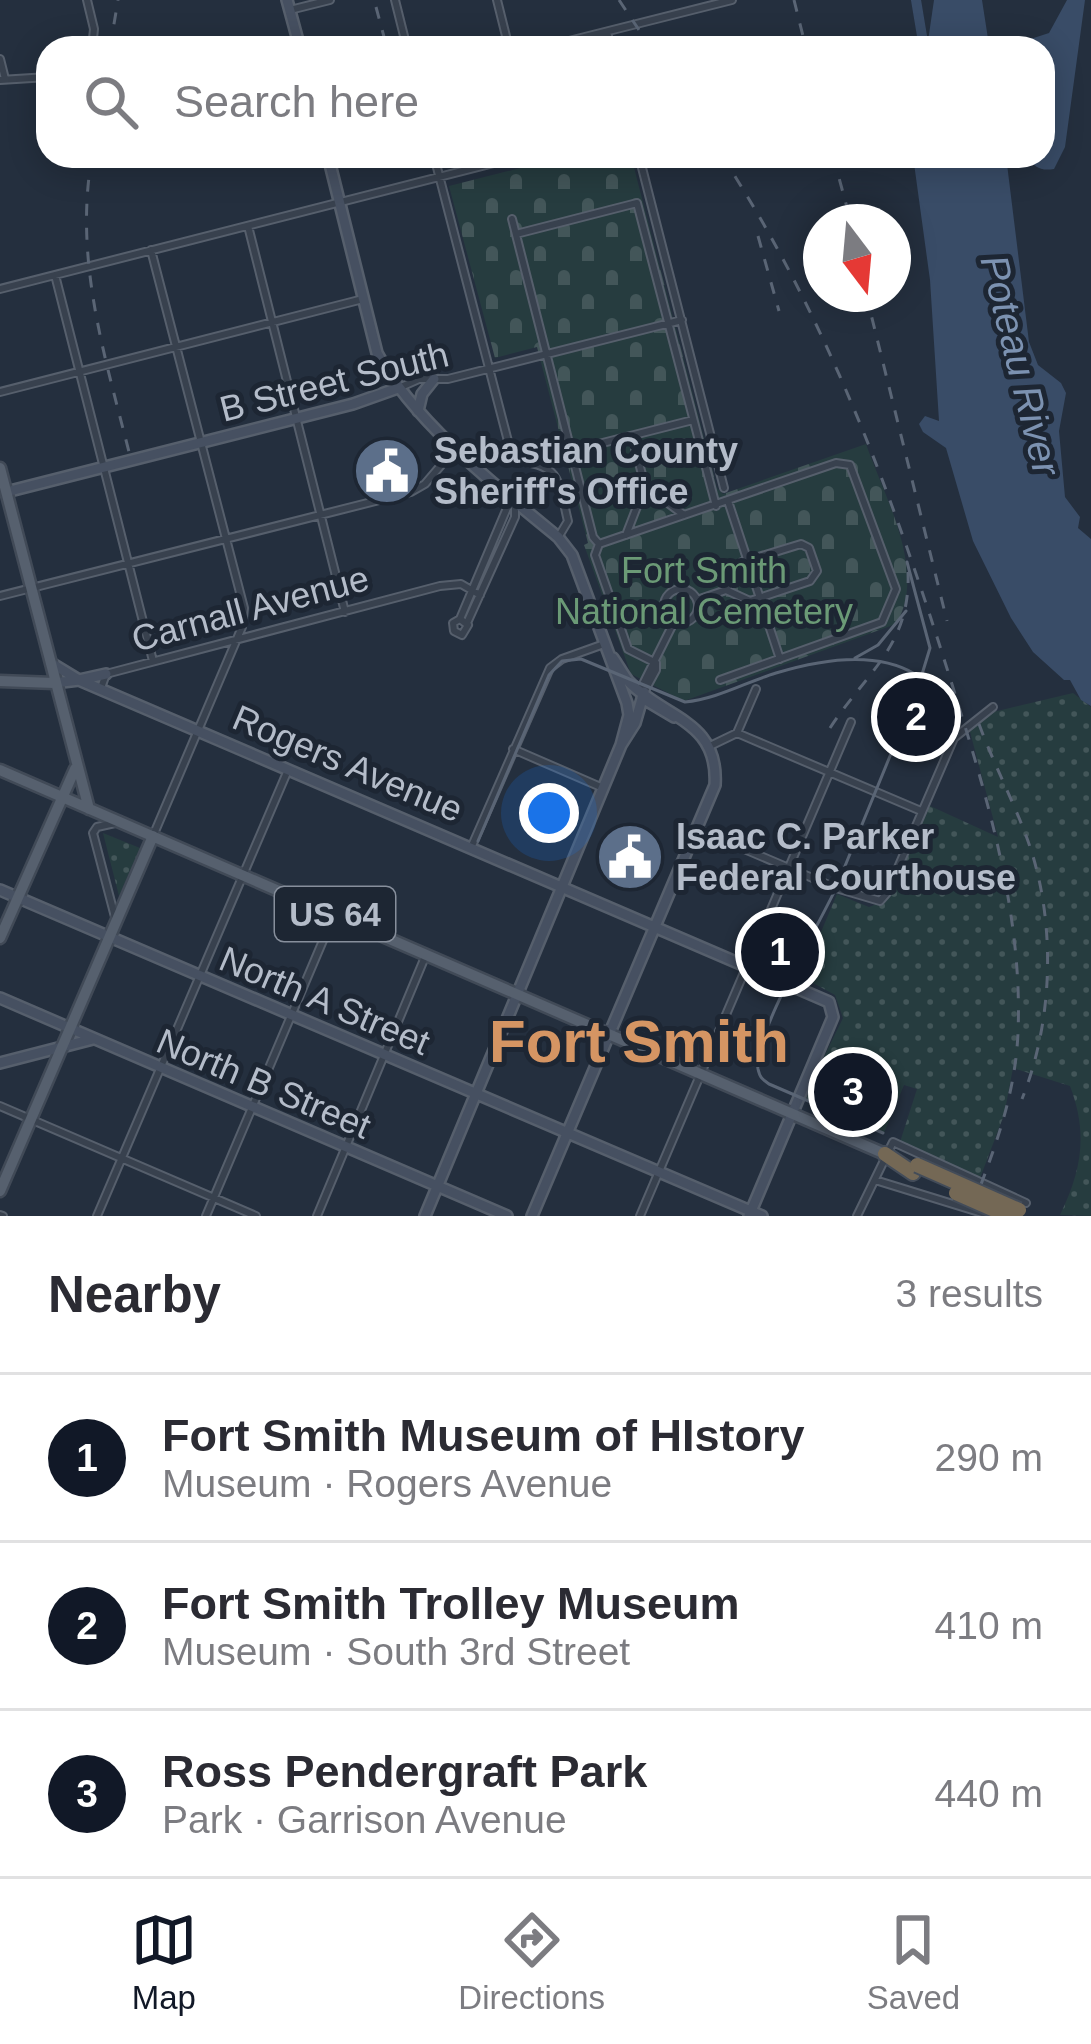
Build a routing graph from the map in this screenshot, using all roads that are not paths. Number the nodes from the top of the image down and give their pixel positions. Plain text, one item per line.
1 (87, 0) edge
2 (330, 0) edge
3 (395, 0) edge
4 (497, 0) edge
5 (732, 0) edge
6 (702, 4) edge
7 (289, 5) edge
8 (607, 32) junction
9 (93, 36) edge
10 (297, 36) edge
11 (404, 36) edge
12 (506, 36) edge
13 (590, 36) edge
14 (608, 36) edge
15 (0, 59) edge
16 (36, 78) edge
17 (2, 80) edge
18 (331, 168) edge
19 (437, 168) edge
20 (474, 168) edge
21 (642, 168) edge
22 (439, 177) junction
23 (340, 203) junction
24 (512, 219) dead end
25 (248, 226) junction
26 (516, 234) junction
27 (151, 250) junction
28 (55, 275) junction
29 (0, 289) edge
30 (363, 298) junction
31 (682, 320) junction
32 (272, 322) junction
33 (668, 324) junction
34 (176, 347) junction
35 (546, 355) junction
36 (488, 369) junction
37 (80, 370) junction
38 (434, 379) junction
39 (398, 388) junction
40 (0, 392) edge
41 (418, 411) junction
42 (296, 418) junction
43 (694, 420) junction
44 (632, 436) junction
45 (200, 443) junction
46 (456, 447) junction
47 (572, 451) junction
48 (104, 467) junction
49 (0, 468) edge
50 (644, 486) junction
51 (724, 488) dead end
52 (3, 493) edge
53 (516, 500) junction
54 (728, 501) junction
55 (716, 506) junction
56 (321, 514) junction
57 (684, 515) junction
58 (626, 535) junction
59 (558, 537) junction
60 (224, 539) junction
61 (599, 544) junction
62 (748, 560) junction
63 (128, 563) junction
64 (471, 588) junction
65 (30, 589) junction
66 (726, 590) junction
67 (480, 595) junction
68 (0, 596) edge
69 (760, 598) junction
70 (697, 600) junction
71 (345, 612) junction
72 (674, 622) junction
73 (236, 640) junction
74 (608, 643) junction
75 (613, 658) junction
76 (781, 659) junction
77 (153, 661) junction
78 (49, 662) junction
79 (656, 663) junction
80 (106, 674) junction
81 (79, 680) junction
82 (720, 680) dead end
83 (0, 681) edge
84 (54, 683) junction
85 (101, 689) junction
86 (756, 689) dead end
87 (637, 691) junction
88 (993, 707) dead end
89 (658, 711) junction
90 (637, 717) junction
91 (679, 718) junction
92 (851, 722) dead end
93 (199, 732) junction
94 (737, 733) junction
95 (621, 746) junction
96 (710, 747) junction
97 (513, 749) junction
98 (75, 760) junction
99 (0, 770) edge
100 (288, 770) junction
101 (830, 772) junction
102 (603, 788) junction
103 (62, 797) junction
104 (89, 809) junction
105 (921, 811) junction
106 (120, 822) junction
107 (697, 829) junction
108 (153, 836) junction
109 (471, 848) junction
110 (788, 868) junction
111 (244, 875) junction
112 (560, 887) junction
113 (0, 890) edge
114 (17, 898) junction
115 (334, 914) junction
116 (116, 921) junction
117 (655, 928) junction
118 (108, 937) junction
119 (0, 938) edge
120 (427, 953) junction
121 (746, 965) junction
122 (200, 976) junction
123 (516, 992) junction
124 (0, 998) edge
125 (291, 1015) junction
126 (69, 1029) junction
127 (611, 1033) junction
128 (93, 1039) junction
129 (61, 1047) junction
130 (383, 1054) junction
131 (0, 1064) edge
132 (160, 1068) junction
133 (701, 1072) junction
134 (477, 1095) junction
135 (0, 1106) edge
136 (252, 1107) junction
137 (792, 1111) junction
138 (30, 1120) junction
139 (568, 1134) junction
140 (346, 1147) junction
141 (889, 1148) junction
142 (122, 1159) junction
143 (915, 1169) junction
144 (659, 1172) junction
145 (873, 1180) junction
146 (978, 1182) junction
147 (437, 1185) junction
148 (0, 1191) edge
149 (213, 1198) junction
150 (968, 1206) junction
151 (1029, 1209) edge
152 (754, 1214) edge
153 (98, 1216) edge
154 (206, 1216) edge
155 (256, 1216) edge
156 (317, 1216) edge
157 (425, 1216) edge
158 (507, 1216) edge
159 (532, 1216) edge
160 (640, 1216) edge
161 (857, 1216) edge
162 (964, 1216) edge
163 (992, 1216) edge
164 (1008, 1216) edge

1 - 9 street
2 - 7 street
3 - 11 street
4 - 12 street
5 - 6 street
6 - 8 street
7 - 10 street
8 - 13 street
8 - 14 street
15 - 17 street
16 - 17 street
18 - 23 street
19 - 22 street
20 - 22 street
21 - 31 street
22 - 23 street
22 - 36 street
23 - 25 street
23 - 30 street
24 - 26 street
25 - 27 street
25 - 32 street
26 - 33 street
26 - 35 street
27 - 28 street
27 - 34 street
28 - 29 street
28 - 37 street
30 - 32 street
30 - 39 street
31 - 33 street, B Street South
31 - 51 street
32 - 34 street
32 - 42 street
33 - 35 street, B Street South
33 - 43 street
34 - 37 street
34 - 45 street
35 - 36 street, B Street South
35 - 47 street
36 - 38 street, B Street South
36 - 59 street
37 - 40 street
37 - 48 street
38 - 39 street, B Street South
38 - 41 street
39 - 41 street
39 - 42 street, B Street South
41 - 46 street
42 - 45 street, B Street South
42 - 56 street
43 - 44 street
43 - 55 street
44 - 47 street
44 - 50 street
45 - 48 street, B Street South
45 - 60 street
46 - 53 street
46 - 56 street
47 - 61 street
48 - 52 street, B Street South
48 - 63 street
49 - 52 main road
50 - 57 street
50 - 58 street
52 - 65 main road
53 - 59 street
53 - 64 street
53 - 67 street
54 - 55 street
54 - 62 street
54 - 76 street
55 - 57 street
56 - 60 street
56 - 71 street
57 - 58 street
58 - 61 street
59 - 74 street
60 - 63 street
60 - 73 street
61 - 79 street
62 - 66 street
62 - 69 street
62 - 69 street
63 - 65 street
63 - 77 street
64 - 67 street
64 - 67 street
64 - 71 street, Carnall Avenue
65 - 68 street
65 - 78 main road
66 - 69 street
66 - 70 street
69 - 76 street
70 - 72 street
70 - 72 street
71 - 73 street, Carnall Avenue
72 - 79 street
73 - 77 street, Carnall Avenue
73 - 93 street
74 - 75 street
74 - 97 street
75 - 87 street
75 - 95 street
76 - 82 street
77 - 80 street, Carnall Avenue
78 - 81 street
78 - 84 main road
79 - 87 street
80 - 81 street
80 - 85 street, Carnall Avenue
81 - 84 street, Carnall Avenue
81 - 85 street, Carnall Avenue
83 - 84 main road
84 - 98 main road
85 - 93 street, Rogers Avenue
86 - 94 street
87 - 89 street
87 - 90 street
87 - 91 street
88 - 105 street
89 - 90 street
89 - 91 street
90 - 95 street
91 - 96 street
92 - 101 street
93 - 100 street, Rogers Avenue
93 - 108 street
94 - 96 street
94 - 101 street
95 - 102 street
96 - 107 street
97 - 102 street
97 - 109 street
98 - 103 main road
98 - 104 main road
99 - 103 main road
100 - 109 street, Rogers Avenue
100 - 111 street
101 - 105 street
101 - 110 street
102 - 112 street
103 - 104 main road, US 64
103 - 114 main road
104 - 106 main road, US 64
105 - 110 street
106 - 108 main road, US 64
106 - 116 street
107 - 110 street
107 - 117 street
108 - 111 main road, US 64
108 - 116 main road
109 - 112 street, Rogers Avenue
110 - 121 street
111 - 115 main road, US 64
111 - 122 street
112 - 117 street, Rogers Avenue
112 - 123 street
113 - 114 street, North A Street
114 - 118 street, North A Street
114 - 119 main road
115 - 120 main road, US 64
115 - 125 street
116 - 118 main road
117 - 121 street, Rogers Avenue
117 - 127 street
118 - 122 street, North A Street
118 - 126 main road
120 - 123 main road, US 64
120 - 130 street
121 - 133 street
121 - 137 street, Rogers Avenue
122 - 125 street, North A Street
122 - 132 street
123 - 127 main road, US 64
123 - 134 street
124 - 126 street, North B Street
125 - 130 street, North A Street
125 - 136 street
126 - 128 street, North B Street
126 - 129 main road
127 - 133 main road, US 64
127 - 139 street
128 - 129 street
128 - 132 street, North B Street
129 - 131 street
129 - 138 main road
130 - 134 street, North A Street
130 - 140 street
132 - 136 street, North B Street
132 - 142 street
133 - 137 main road, US 64
133 - 144 street
134 - 139 street, North A Street
134 - 147 street
135 - 138 street
136 - 140 street, North B Street
136 - 149 street
137 - 141 main road, US 64
137 - 152 street
138 - 142 street
138 - 148 main road
139 - 144 street, North A Street
139 - 159 street
140 - 147 street, North B Street
140 - 156 street
141 - 143 highway, US 64
141 - 145 street
141 - 146 street
142 - 149 street
142 - 153 street
143 - 151 highway, US 64, bridge
143 - 164 highway, US 64, bridge
144 - 152 street, North A Street
144 - 160 street
145 - 150 street
145 - 161 street
146 - 150 street
146 - 151 street
147 - 157 street
147 - 158 street, North B Street
149 - 154 street
149 - 155 street
150 - 162 street
150 - 163 street

